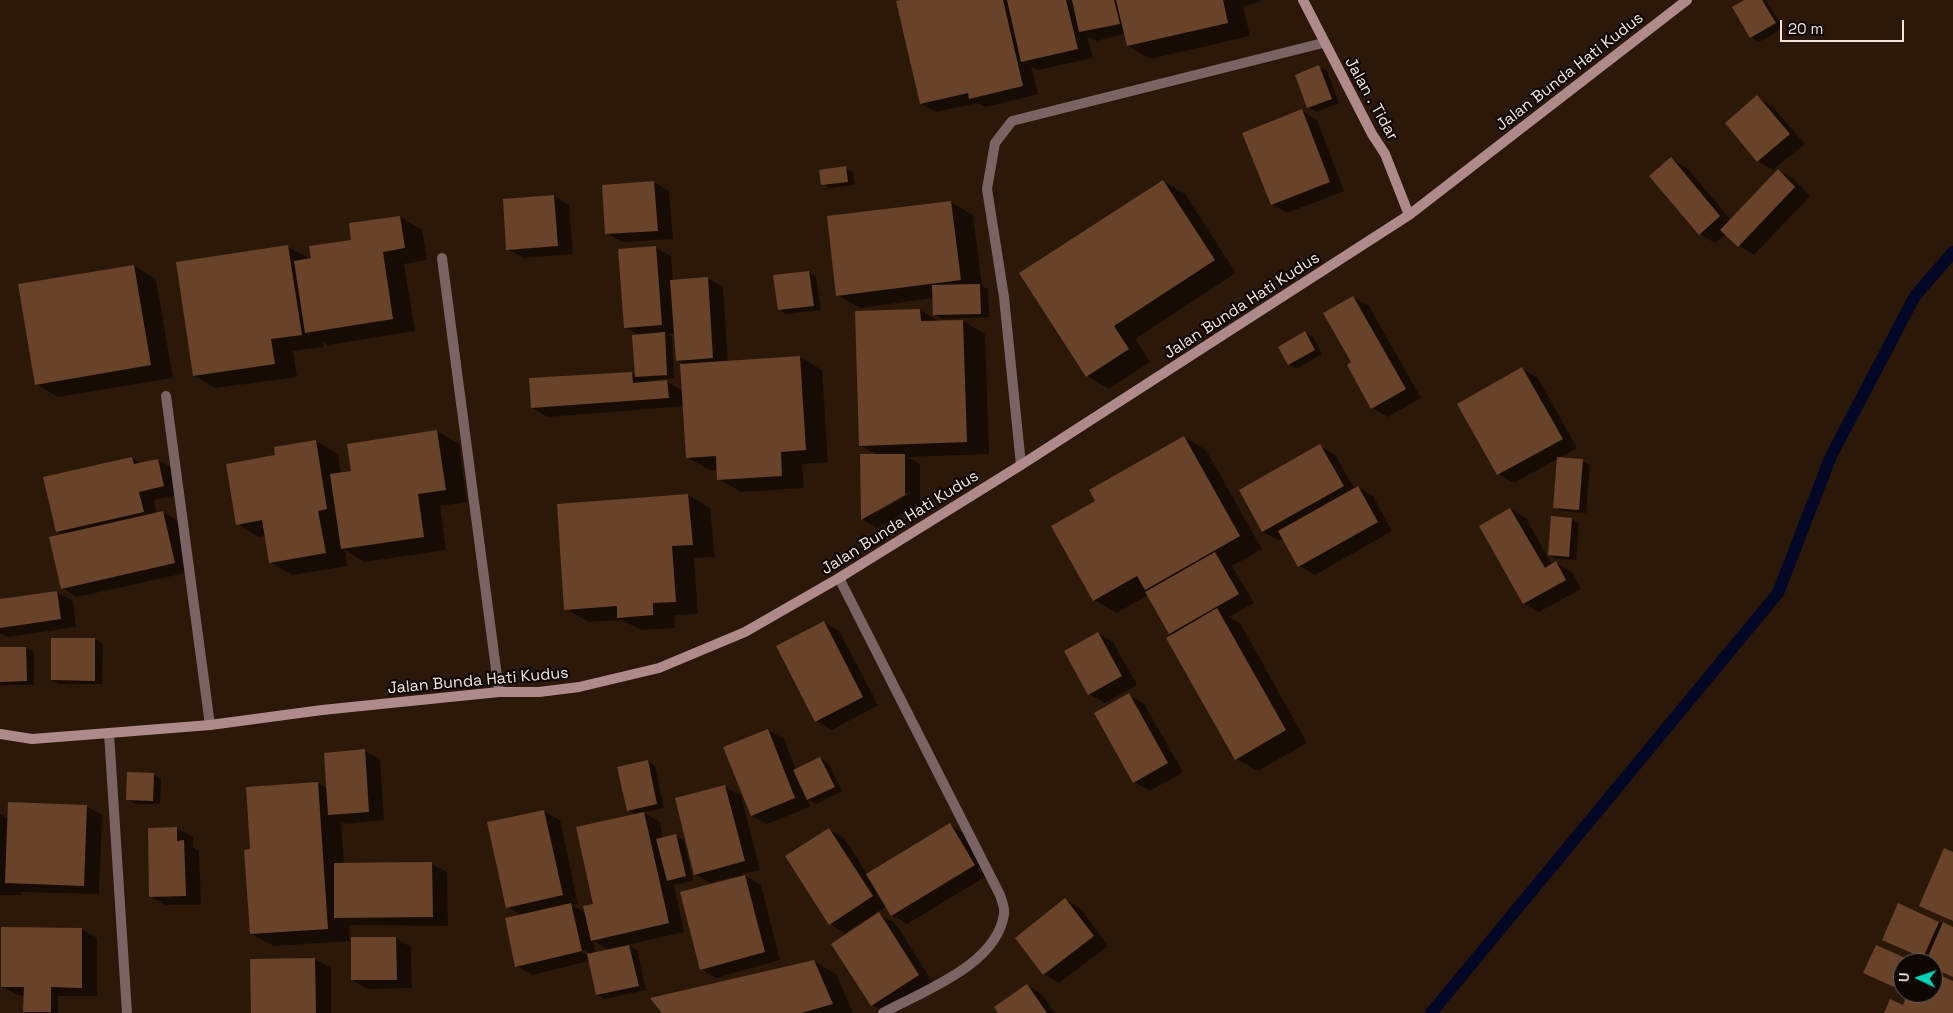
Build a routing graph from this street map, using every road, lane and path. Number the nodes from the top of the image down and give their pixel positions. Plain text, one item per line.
1 (1302, 0) edge
2 (1688, 0) edge
3 (1323, 43) junction
4 (1409, 215) junction
5 (442, 258) dead end
6 (166, 396) dead end
7 (1021, 465) junction
8 (839, 578) junction
9 (499, 692) junction
10 (210, 725) junction
11 (109, 733) junction
12 (0, 734) edge
13 (127, 1013) edge
14 (882, 1013) edge

1 - 3 street, Jalan . Tidar
2 - 4 street, Jalan Bunda Hati Kudus
3 - 4 street, Jalan . Tidar
3 - 7 street
4 - 7 street, Jalan Bunda Hati Kudus
5 - 9 street
6 - 10 street
7 - 8 street, Jalan Bunda Hati Kudus
8 - 9 street, Jalan Bunda Hati Kudus
8 - 14 street
9 - 10 street, Jalan Bunda Hati Kudus
10 - 11 street, Jalan Bunda Hati Kudus
11 - 12 street, Jalan Bunda Hati Kudus
11 - 13 street

